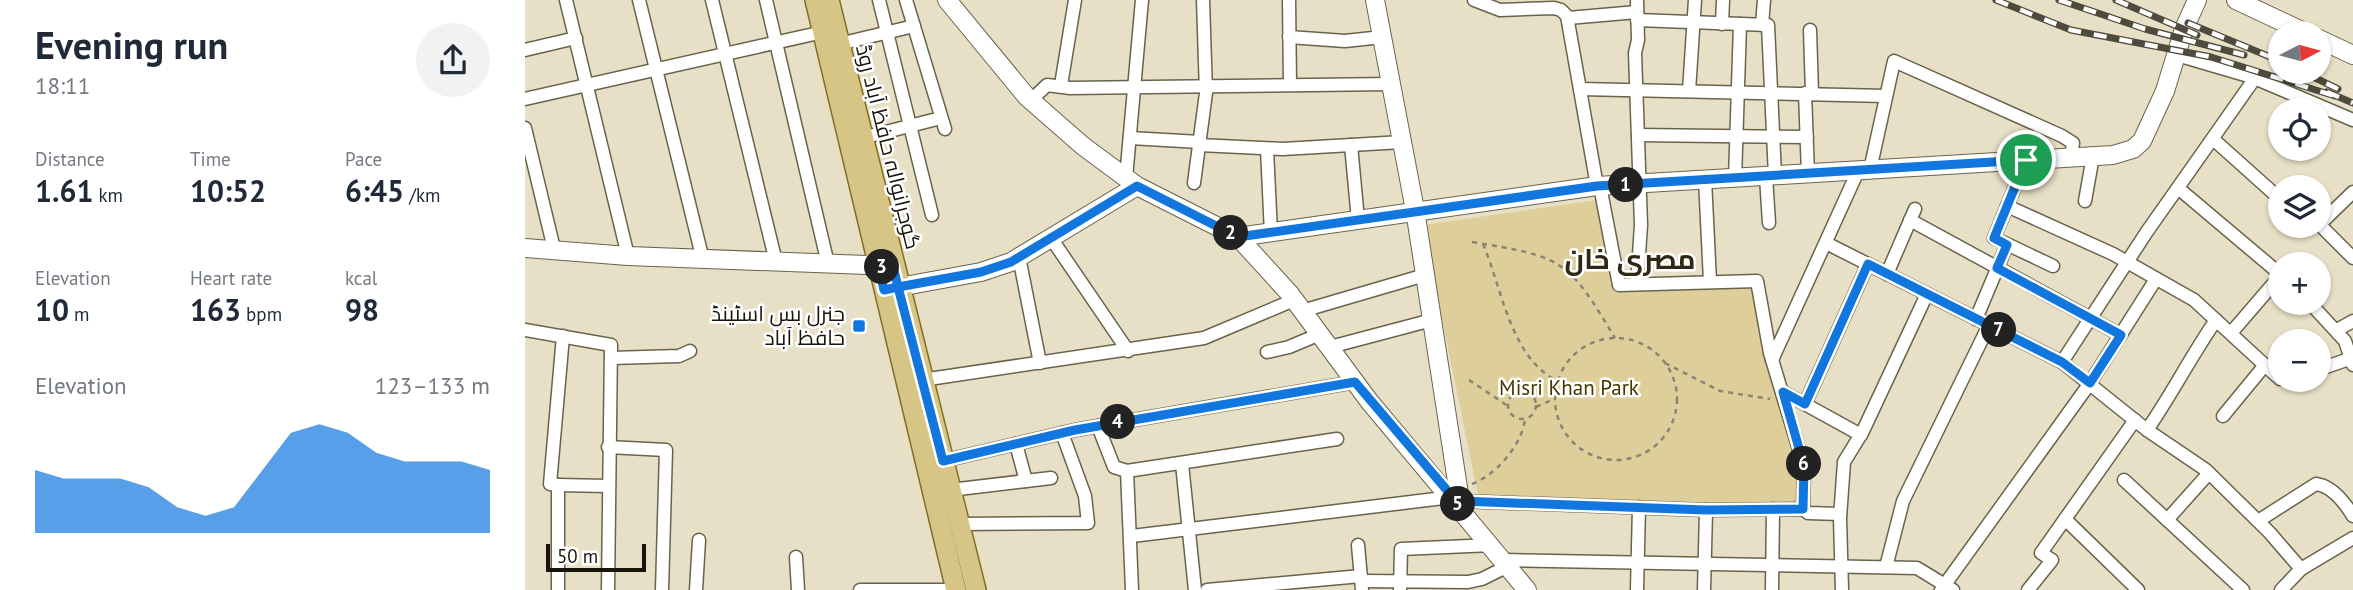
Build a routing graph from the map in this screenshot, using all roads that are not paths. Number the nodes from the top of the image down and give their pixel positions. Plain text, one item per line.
1 (566, 0) edge
2 (639, 0) edge
3 (712, 0) edge
4 (766, 0) edge
5 (815, 0) edge
6 (829, 0) edge
7 (879, 0) edge
8 (906, 0) edge
9 (947, 0) edge
10 (1075, 0) edge
11 (1142, 0) edge
12 (1203, 0) edge
13 (1289, 0) edge
14 (1375, 0) edge
15 (1474, 0) edge
16 (1565, 0) edge
17 (1695, 0) edge
18 (1723, 0) edge
19 (1764, 0) edge
20 (2197, 0) edge
21 (2236, 0) edge
22 (1512, 5) edge
23 (1637, 11) edge
24 (1567, 17) junction
25 (2281, 21) edge
26 (1691, 22) junction
27 (1722, 23) junction
28 (1740, 24) junction
29 (1762, 25) junction
30 (914, 26) junction
31 (1810, 30) dead end
32 (823, 32) junction
33 (887, 33) junction
34 (1289, 37) junction
35 (1382, 37) junction
36 (576, 38) junction
37 (776, 43) junction
38 (839, 44) junction
39 (2331, 45) edge
40 (525, 50) edge
41 (725, 54) junction
42 (2176, 55) junction
43 (2353, 55) edge
44 (655, 69) junction
45 (2255, 78) junction
46 (587, 84) junction
47 (1206, 84) junction
48 (1290, 84) junction
49 (1391, 84) junction
50 (1061, 85) junction
51 (1135, 86) junction
52 (1580, 89) junction
53 (1689, 91) junction
54 (1738, 91) junction
55 (1636, 92) junction
56 (1771, 92) junction
57 (1809, 93) junction
58 (1886, 96) junction
59 (525, 99) edge
60 (1030, 101) junction
61 (2353, 120) edge
62 (910, 126) junction
63 (525, 128) edge
64 (1638, 135) junction
65 (1736, 137) junction
66 (1774, 137) junction
67 (1807, 137) junction
68 (862, 138) junction
69 (1130, 138) junction
70 (2213, 139) junction
71 (1402, 142) junction
72 (1200, 144) junction
73 (1351, 145) junction
74 (1267, 149) junction
75 (2093, 156) junction
76 (2071, 157) junction
77 (2026, 160) junction
78 (1864, 170) junction
79 (1808, 174) junction
80 (1771, 176) junction
81 (1735, 179) junction
82 (1705, 180) junction
83 (1131, 182) junction
84 (1194, 183) dead end
85 (1640, 184) junction
86 (1598, 186) junction
87 (2178, 188) junction
88 (2268, 188) edge
89 (2353, 192) edge
90 (2085, 201) dead end
91 (2007, 206) junction
92 (1415, 210) junction
93 (2331, 213) edge
94 (932, 215) dead end
95 (1358, 220) junction
96 (1769, 223) dead end
97 (1271, 234) junction
98 (2331, 236) edge
99 (1238, 237) junction
100 (1051, 238) junction
101 (1826, 243) junction
102 (2007, 245) junction
103 (525, 248) edge
104 (554, 249) junction
105 (628, 256) junction
106 (1019, 257) junction
107 (2353, 258) edge
108 (703, 260) junction
109 (776, 262) junction
110 (2127, 263) junction
111 (828, 264) junction
112 (1868, 264) junction
113 (2268, 265) edge
114 (886, 266) junction
115 (2053, 267) dead end
116 (1997, 268) junction
117 (1887, 274) junction
118 (1425, 275) junction
119 (2156, 279) junction
120 (1710, 281) junction
121 (1637, 284) junction
122 (891, 288) junction
123 (2268, 289) edge
124 (1927, 294) junction
125 (1298, 305) junction
126 (2322, 315) edge
127 (1976, 318) junction
128 (2089, 318) junction
129 (1432, 320) junction
130 (2216, 320) junction
131 (2353, 321) edge
132 (1989, 325) junction
133 (525, 330) edge
134 (2337, 330) junction
135 (2231, 333) junction
136 (2121, 335) junction
137 (562, 336) junction
138 (1325, 340) junction
139 (690, 351) dead end
140 (1128, 351) junction
141 (1267, 352) dead end
142 (611, 358) junction
143 (1772, 360) junction
144 (2062, 362) junction
145 (2351, 362) edge
146 (1040, 363) junction
147 (2265, 365) junction
148 (2331, 366) edge
149 (2268, 368) edge
150 (922, 380) junction
151 (1355, 382) junction
152 (2090, 383) junction
153 (1784, 395) junction
154 (1805, 404) junction
155 (2223, 416) dead end
156 (2134, 420) junction
157 (1098, 426) junction
158 (2147, 430) junction
159 (1062, 433) junction
160 (1861, 435) junction
161 (1337, 439) dead end
162 (1016, 444) junction
163 (608, 447) junction
164 (943, 461) junction
165 (1182, 464) junction
166 (1127, 471) junction
167 (2209, 473) junction
168 (1051, 478) dead end
169 (2124, 480) dead end
170 (1026, 481) junction
171 (558, 485) junction
172 (608, 486) junction
173 (950, 491) junction
174 (2347, 495) edge
175 (1458, 499) junction
176 (1639, 508) junction
177 (1773, 509) junction
178 (1803, 509) junction
179 (1706, 510) junction
180 (1840, 514) junction
181 (2353, 516) edge
182 (2065, 519) junction
183 (2167, 520) junction
184 (2258, 522) junction
185 (959, 524) junction
186 (1188, 531) junction
187 (1132, 536) junction
188 (2353, 538) edge
189 (699, 540) dead end
190 (1358, 545) dead end
191 (1492, 545) junction
192 (796, 557) dead end
193 (1506, 563) junction
194 (1640, 563) junction
195 (1705, 564) junction
196 (1772, 565) junction
197 (1841, 566) junction
198 (1886, 567) junction
199 (2301, 569) junction
200 (1362, 583) edge
201 (1324, 585) edge
202 (1481, 585) edge
203 (1400, 586) edge
204 (2234, 587) edge
205 (1946, 588) edge
206 (558, 590) edge
207 (608, 590) edge
208 (662, 590) edge
209 (696, 590) edge
210 (798, 590) edge
211 (860, 590) edge
212 (956, 590) edge
213 (976, 590) edge
214 (1132, 590) edge
215 (1195, 590) edge
216 (1207, 590) edge
217 (1527, 590) edge
218 (1637, 590) edge
219 (1704, 590) edge
220 (1772, 590) edge
221 (1842, 590) edge
222 (2028, 590) edge
223 (2138, 590) edge
224 (2281, 590) edge

1 - 36 street
2 - 44 street
3 - 41 street
4 - 37 street
5 - 32 main road, گوجرانوالہ حافظ آباد روڈ
6 - 38 main road, گوجرانوالہ حافظ آباد روڈ
7 - 33 street
8 - 30 street
9 - 60 street
10 - 50 street
11 - 51 street
12 - 47 street
13 - 34 street
14 - 35 street
15 - 22 street
16 - 24 street
17 - 26 street
18 - 27 street
19 - 29 street
20 - 42 street
21 - 25 street
22 - 24 street
23 - 24 street
23 - 26 street
23 - 55 street
24 - 52 street
26 - 27 street
26 - 53 street
27 - 28 street
28 - 29 street
28 - 54 street
29 - 56 street
30 - 33 street
30 - 62 street
31 - 57 street
32 - 37 street
32 - 114 main road, گوجرانوالہ حافظ آباد روڈ
33 - 38 street
33 - 62 street
34 - 35 street
34 - 48 street
35 - 49 street
36 - 40 street
36 - 46 street
37 - 41 street
37 - 111 street
38 - 68 main road, گوجرانوالہ حافظ آباد روڈ
39 - 43 street
41 - 44 street
41 - 109 street
42 - 45 street
42 - 75 street
44 - 46 street
44 - 108 street
45 - 61 street
45 - 70 street
46 - 59 street
46 - 105 street
47 - 48 street
47 - 51 street
47 - 72 street
48 - 49 street
49 - 71 street
50 - 51 street
50 - 60 street
51 - 69 street
52 - 55 street
52 - 86 street
53 - 54 street
53 - 55 street
54 - 56 street
54 - 65 street
55 - 64 street
56 - 57 street
56 - 66 street
57 - 58 street
57 - 67 street
58 - 76 street
58 - 78 street
60 - 83 street
62 - 68 street
62 - 94 street
63 - 104 street
64 - 65 street
64 - 85 street
65 - 66 street
65 - 81 street
66 - 67 street
66 - 80 street
67 - 79 street
68 - 114 main road, گوجرانوالہ حافظ آباد روڈ
69 - 72 street
69 - 83 street
70 - 87 street
70 - 88 street
71 - 73 street
71 - 92 street
72 - 74 street
72 - 84 street
73 - 74 street
73 - 95 street
74 - 97 street
75 - 76 street
75 - 90 street
76 - 77 street
77 - 78 street
77 - 91 street
78 - 79 street
78 - 101 street
79 - 80 street
80 - 81 street
80 - 96 street
81 - 82 street
82 - 85 street
82 - 120 street
83 - 99 street
83 - 100 street
85 - 86 street
85 - 121 street
86 - 92 street
86 - 121 street
87 - 110 street
87 - 113 street
89 - 93 street
91 - 102 street
91 - 110 street
92 - 95 street
92 - 118 street
95 - 97 street
97 - 99 street
98 - 107 street
99 - 125 street
100 - 106 street
100 - 140 street
101 - 112 street
101 - 143 street
102 - 115 street
102 - 116 street
103 - 104 street
104 - 105 street
105 - 108 street
106 - 122 street
106 - 146 street
108 - 109 street
109 - 111 street
110 - 119 street
110 - 128 street
111 - 114 street
112 - 117 street
112 - 154 street
114 - 122 main road, گوجرانوالہ حافظ آباد روڈ
116 - 117 street
116 - 127 street
116 - 128 street
117 - 124 street
118 - 125 street
118 - 129 street
119 - 130 street
119 - 136 street
120 - 121 street
120 - 143 street
122 - 150 main road, گوجرانوالہ حافظ آباد روڈ
122 - 212 main road, گوجرانوالہ حافظ آباد روڈ
123 - 135 street
124 - 127 street
124 - 160 street
125 - 138 street
125 - 140 street
126 - 134 street
127 - 132 street
128 - 136 street
128 - 144 street
129 - 138 street
129 - 175 street
130 - 135 street
130 - 158 street
131 - 134 street
132 - 144 street
132 - 198 street
133 - 137 street
134 - 145 street
135 - 147 street
136 - 152 street
137 - 142 street
137 - 171 street
138 - 141 street
138 - 151 street
139 - 142 street
140 - 146 street
142 - 163 street
143 - 153 street
144 - 152 street
145 - 148 street
146 - 150 street
147 - 149 street
147 - 155 street
150 - 164 main road, گوجرانوالہ حافظ آباد روڈ
151 - 157 street
151 - 175 street
152 - 156 street
152 - 205 street
153 - 154 street
153 - 178 street
154 - 160 street
156 - 158 street
156 - 182 street
157 - 159 street
157 - 166 street
158 - 167 street
159 - 162 street
159 - 185 street
160 - 180 street
161 - 165 street
162 - 164 street
162 - 170 street
163 - 172 street
163 - 208 street
164 - 173 main road, گوجرانوالہ حافظ آباد روڈ
165 - 166 street
165 - 186 street
166 - 187 street
167 - 183 street
167 - 184 street
168 - 170 street
169 - 183 street
170 - 173 street
171 - 172 street
171 - 206 street
172 - 207 street
173 - 185 main road, گوجرانوالہ حافظ آباد روڈ
174 - 181 street
174 - 184 street
175 - 176 street
175 - 186 street
175 - 191 street
176 - 179 street
176 - 194 street
177 - 178 street
177 - 179 street
177 - 196 street
178 - 180 street
179 - 195 street
180 - 197 street
182 - 222 street
182 - 223 street
183 - 204 street
184 - 199 street
185 - 213 main road, گوجرانوالہ حافظ آباد روڈ
186 - 187 street
186 - 215 street
187 - 214 street
188 - 199 street
189 - 209 street
190 - 200 street
191 - 193 street
191 - 203 street
192 - 210 street
193 - 194 street
193 - 202 street
193 - 217 street
194 - 195 street
194 - 218 street
195 - 196 street
195 - 219 street
196 - 197 street
196 - 220 street
197 - 198 street
197 - 221 street
198 - 205 street
199 - 224 street
200 - 201 street
200 - 203 street
201 - 216 street
202 - 203 street
211 - 212 street

